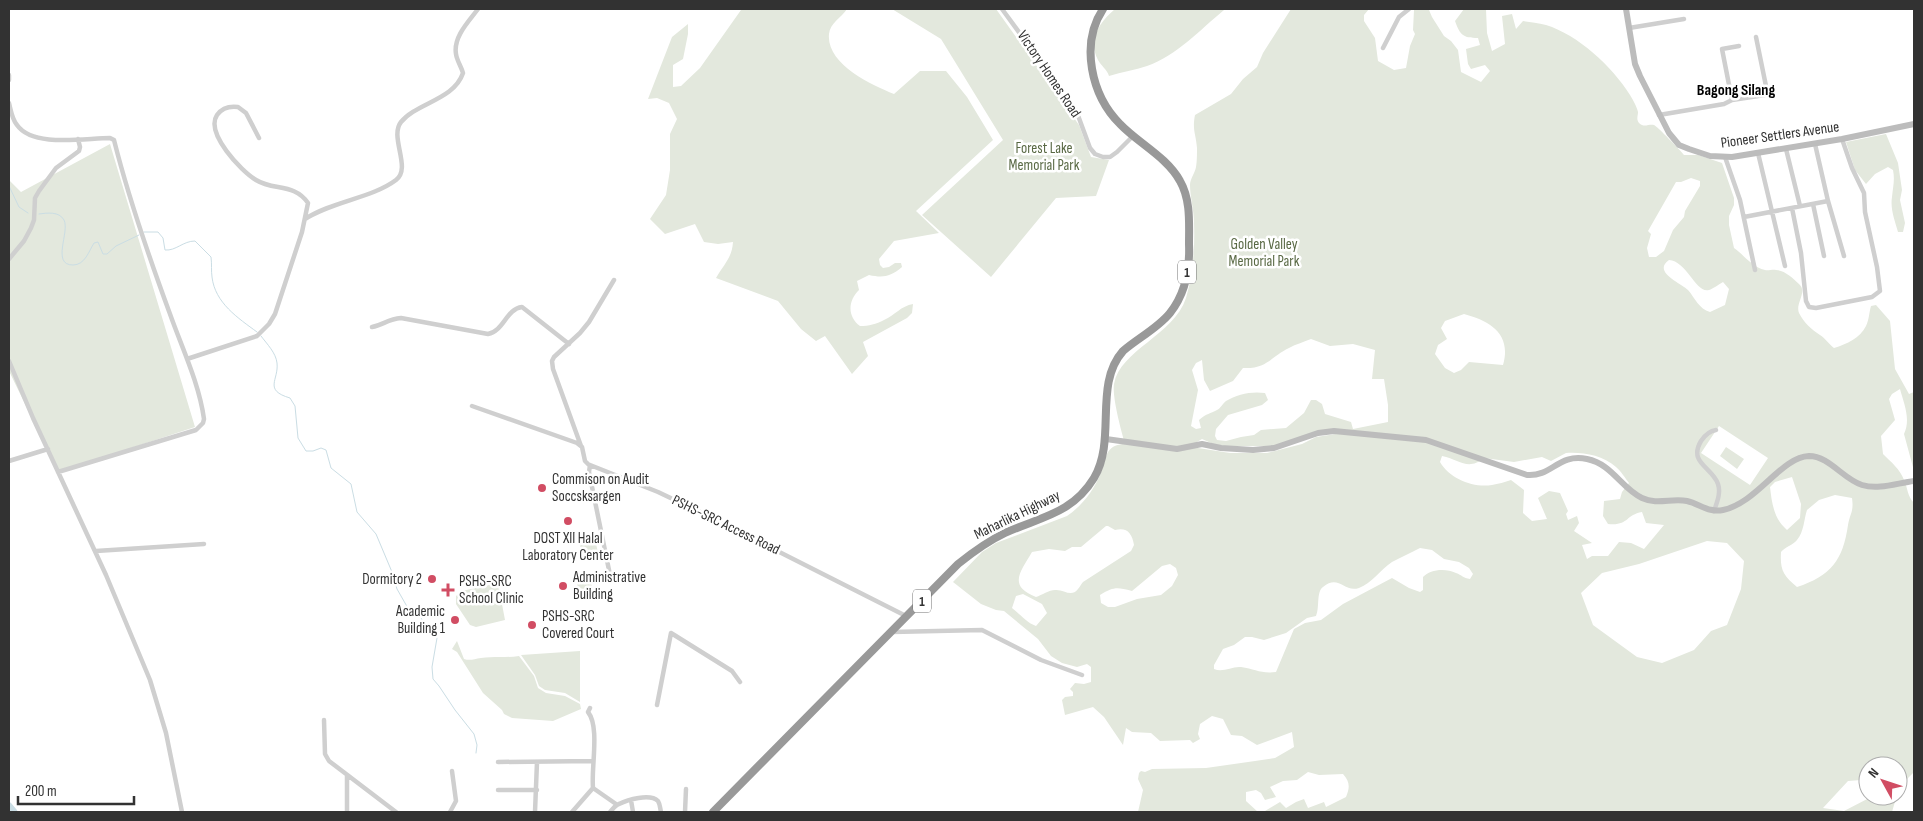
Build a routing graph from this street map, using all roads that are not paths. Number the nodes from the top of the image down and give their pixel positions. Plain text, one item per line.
1 (478, 9) edge
2 (1002, 9) edge
3 (1103, 9) edge
4 (1409, 9) edge
5 (1626, 9) edge
6 (1684, 19) dead end
7 (1629, 28) junction
8 (1756, 37) dead end
9 (1738, 46) dead end
10 (1383, 48) dead end
11 (9, 75) edge
12 (9, 80) edge
13 (1732, 100) junction
14 (9, 103) edge
15 (1659, 115) junction
16 (1914, 124) edge
17 (1133, 136) junction
18 (258, 138) dead end
19 (78, 139) junction
20 (1842, 139) junction
21 (1815, 144) junction
22 (1786, 149) junction
23 (1758, 153) junction
24 (1725, 158) junction
25 (1828, 201) junction
26 (1813, 204) junction
27 (1800, 206) junction
28 (1792, 208) junction
29 (1771, 211) junction
30 (1744, 218) junction
31 (305, 220) junction
32 (1824, 256) dead end
33 (1844, 256) dead end
34 (9, 259) edge
35 (1784, 266) dead end
36 (1755, 270) dead end
37 (614, 280) dead end
38 (372, 327) dead end
39 (569, 344) junction
40 (187, 359) junction
41 (9, 361) edge
42 (472, 406) dead end
43 (1716, 430) dead end
44 (1106, 439) junction
45 (581, 446) junction
46 (48, 449) junction
47 (9, 461) edge
48 (588, 466) junction
49 (58, 472) junction
50 (1914, 481) edge
51 (1714, 511) junction
52 (204, 544) dead end
53 (96, 551) junction
54 (610, 575) dead end
55 (906, 616) junction
56 (892, 632) junction
57 (1082, 675) dead end
58 (740, 682) dead end
59 (657, 705) dead end
60 (590, 708) dead end
61 (324, 720) dead end
62 (592, 761) junction
63 (498, 762) dead end
64 (537, 762) junction
65 (452, 771) dead end
66 (347, 776) junction
67 (593, 788) junction
68 (686, 789) dead end
69 (498, 790) dead end
70 (537, 790) junction
71 (631, 800) junction
72 (616, 804) junction
73 (182, 812) edge
74 (347, 812) edge
75 (396, 812) edge
76 (450, 812) edge
77 (535, 812) edge
78 (572, 812) edge
79 (610, 812) edge
80 (633, 812) edge
81 (661, 812) edge
82 (685, 812) edge
83 (713, 812) edge

1 - 31 street
2 - 17 street, Victory Homes Road
3 - 17 highway, 1
4 - 10 street
5 - 7 main road, Pioneer Settlers Avenue
6 - 7 street
7 - 15 main road, Pioneer Settlers Avenue
8 - 13 street
9 - 13 street
11 - 12 street
13 - 15 street
14 - 19 street
15 - 24 main road, Pioneer Settlers Avenue
16 - 20 main road, Pioneer Settlers Avenue
17 - 44 highway, Maharlika Highway / 1
18 - 31 street
19 - 34 street
19 - 40 street
20 - 21 main road, Pioneer Settlers Avenue
20 - 28 street
21 - 22 main road, Pioneer Settlers Avenue
21 - 25 street
22 - 23 main road, Pioneer Settlers Avenue
22 - 27 street
23 - 24 main road, Pioneer Settlers Avenue
23 - 29 street
24 - 30 street
25 - 26 street
25 - 33 street
26 - 27 street
26 - 32 street
27 - 28 street
28 - 29 street
29 - 30 street
29 - 35 street
30 - 36 street
31 - 40 street
37 - 39 street
38 - 39 street
39 - 45 street
40 - 49 street
41 - 46 street
42 - 45 street
43 - 51 street
44 - 51 main road
44 - 55 highway, Maharlika Highway / 1
45 - 48 street
46 - 47 street
46 - 49 street
48 - 54 street
48 - 55 street, PSHS-SRC Access Road
49 - 53 street
50 - 51 main road
52 - 53 street
53 - 73 street
55 - 56 highway, Maharlika Highway / 1
56 - 57 street
56 - 83 highway, Maharlika Highway / 1
58 - 59 street
60 - 62 street
61 - 66 street
62 - 64 street
62 - 67 street
63 - 64 street
64 - 70 street
65 - 76 street
66 - 74 street
66 - 75 street
67 - 72 street
67 - 78 street
68 - 82 street
69 - 70 street
70 - 77 street
71 - 72 street
71 - 80 street
71 - 81 street
72 - 79 street

